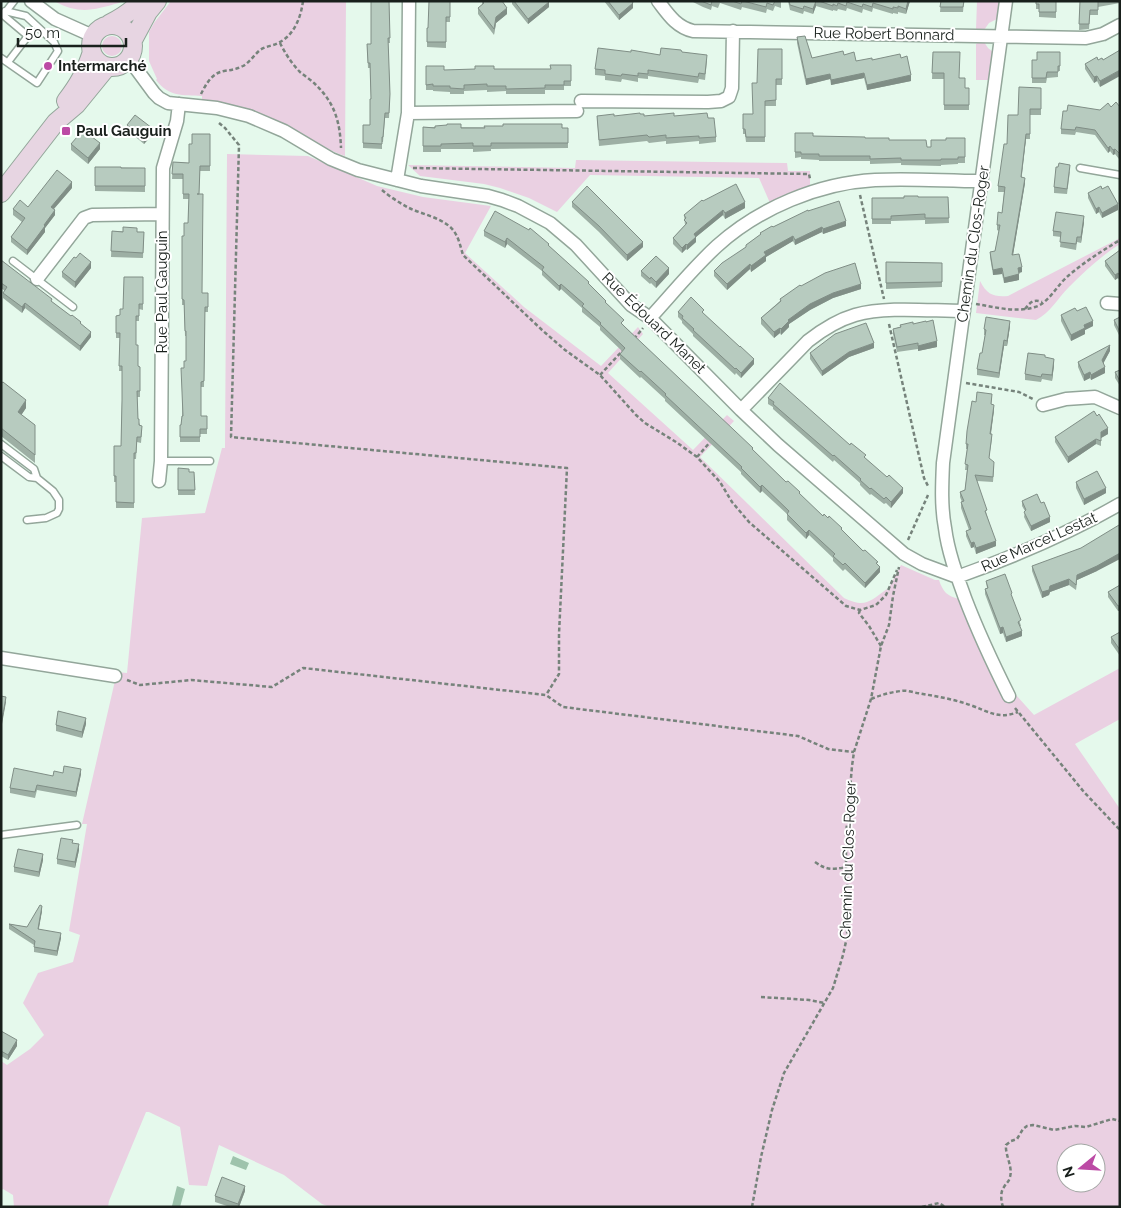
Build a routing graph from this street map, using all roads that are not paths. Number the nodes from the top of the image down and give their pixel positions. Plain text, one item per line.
1 (14, 1) edge
2 (31, 1) edge
3 (141, 1) edge
4 (157, 1) edge
5 (410, 1) edge
6 (658, 1) edge
7 (1006, 1) edge
8 (3, 14) edge
9 (109, 24) junction
10 (1120, 25) edge
11 (733, 31) junction
12 (1000, 36) junction
13 (133, 40) junction
14 (92, 44) junction
15 (1, 58) edge
16 (129, 59) junction
17 (8, 62) junction
18 (108, 67) junction
19 (179, 104) junction
20 (408, 113) junction
21 (56, 122) junction
22 (1080, 168) dead end
23 (1120, 175) edge
24 (397, 180) junction
25 (981, 181) junction
26 (1, 193) edge
27 (162, 214) junction
28 (13, 261) dead end
29 (37, 279) junction
30 (73, 307) dead end
31 (965, 307) junction
32 (650, 318) junction
33 (1043, 405) road end
34 (1120, 408) edge
35 (741, 410) junction
36 (1, 444) edge
37 (1, 456) edge
38 (161, 461) junction
39 (210, 461) dead end
40 (37, 478) junction
41 (159, 481) dead end
42 (1120, 504) edge
43 (26, 520) dead end
44 (957, 577) junction
45 (1, 658) edge
46 (115, 676) road end
47 (1009, 696) road end
48 (76, 824) dead end
49 (1, 835) edge

1 - 8 lane
2 - 14 street
3 - 9 main road
4 - 13 main road
5 - 20 street
6 - 11 street, Rue Robert Bonnard
7 - 12 street, Chemin du Clos-Roger
8 - 17 lane
8 - 17 lane
9 - 13 main road
9 - 14 main road
10 - 12 street, Rue Robert Bonnard
11 - 12 street, Rue Robert Bonnard
11 - 20 street
12 - 25 street, Chemin du Clos-Roger
13 - 16 main road
14 - 18 main road
14 - 21 main road
15 - 17 lane
16 - 18 main road
16 - 19 street, Rue Édouard Manet
18 - 21 main road
19 - 24 street, Rue Édouard Manet
19 - 27 street, Rue Paul Gauguin
20 - 24 street
21 - 26 main road
22 - 23 lane
24 - 32 street, Rue Édouard Manet
25 - 31 street, Chemin du Clos-Roger
25 - 32 street
27 - 29 street
27 - 38 street, Rue Paul Gauguin
28 - 29 lane
29 - 30 lane
31 - 35 street
31 - 44 street, Chemin du Clos-Roger
32 - 35 street, Rue Édouard Manet
33 - 34 street
35 - 44 street, Rue Édouard Manet
36 - 40 lane
37 - 40 lane
38 - 39 lane
38 - 41 street, Rue Paul Gauguin
40 - 43 lane
42 - 44 street, Rue Marcel Lestat
44 - 47 street, Chemin du Clos-Roger
45 - 46 street
48 - 49 lane

